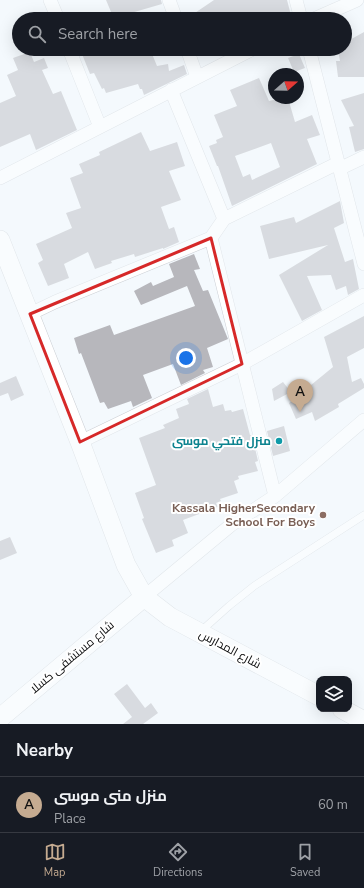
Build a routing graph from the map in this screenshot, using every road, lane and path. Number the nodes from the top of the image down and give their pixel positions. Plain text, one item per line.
1 (50, 0) edge
2 (169, 0) edge
3 (296, 0) edge
4 (357, 0) edge
5 (55, 12) edge
6 (173, 12) edge
7 (299, 12) edge
8 (330, 12) edge
9 (73, 56) edge
10 (190, 56) edge
11 (239, 56) edge
12 (311, 56) edge
13 (197, 77) junction
14 (171, 90) junction
15 (100, 127) junction
16 (364, 157) edge
17 (339, 166) junction
18 (0, 178) edge
19 (224, 219) junction
20 (211, 238) junction
21 (0, 240) edge
22 (364, 264) edge
23 (364, 295) edge
24 (30, 314) junction
25 (242, 364) junction
26 (364, 420) edge
27 (80, 442) junction
28 (275, 496) junction
29 (364, 515) edge
30 (144, 597) junction
31 (200, 633) junction
32 (316, 694) edge
33 (348, 712) edge
34 (0, 718) edge
35 (364, 721) edge

1 - 5 street
2 - 6 street
3 - 7 street
4 - 8 street
9 - 15 street
10 - 13 street
11 - 13 street
12 - 17 street
13 - 14 street
14 - 15 street
14 - 19 street
15 - 18 street
16 - 17 street
17 - 19 street
17 - 22 street
19 - 20 street
20 - 24 street
20 - 25 street
21 - 24 street
23 - 25 street
24 - 27 street
25 - 27 street
25 - 28 street
26 - 28 street
27 - 30 street
28 - 30 street
29 - 31 lane
30 - 31 street, شارع المدارس
30 - 34 street, شارع مستشفى كسلا
31 - 32 street, شارع المدارس
33 - 35 street

